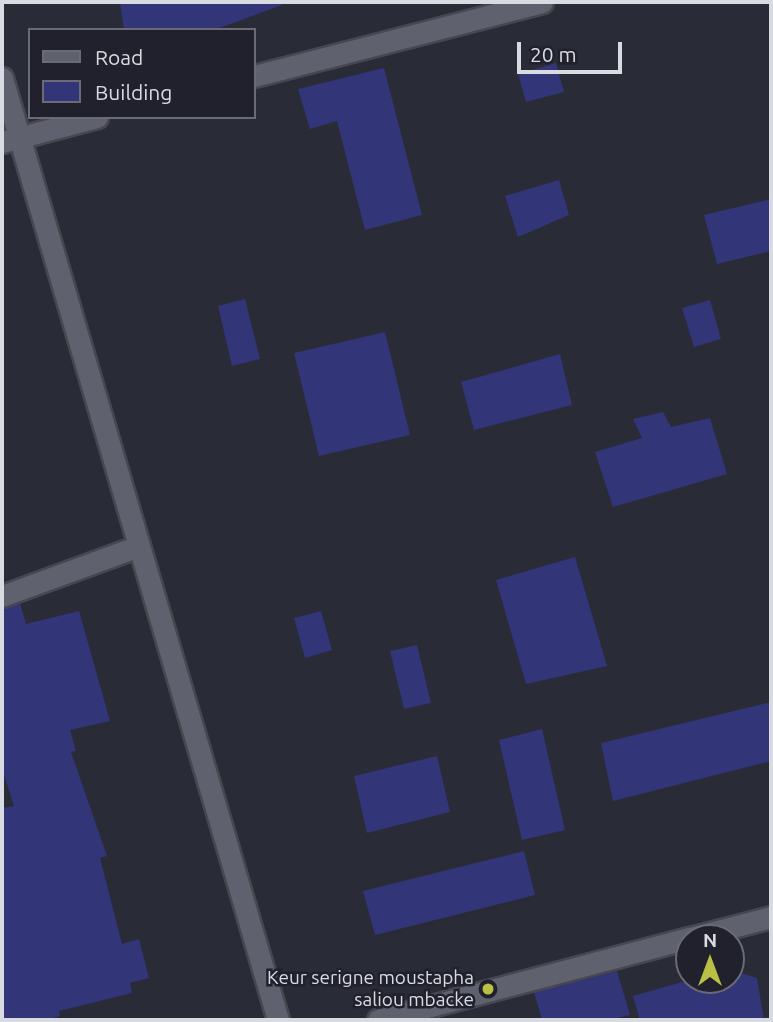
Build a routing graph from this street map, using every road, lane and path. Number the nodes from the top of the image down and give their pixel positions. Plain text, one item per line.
1 (542, 2) edge
2 (515, 5) edge
3 (256, 75) edge
4 (2, 78) edge
5 (89, 119) edge
6 (10, 140) edge
7 (139, 546) junction
8 (2, 596) edge
9 (771, 917) edge
10 (744, 924) edge
11 (675, 942) edge
12 (278, 1020) edge
13 (379, 1020) edge

1 - 2 street
2 - 3 street
4 - 6 street
5 - 6 street
6 - 7 street
7 - 8 street
7 - 12 street
9 - 10 street
11 - 13 street

